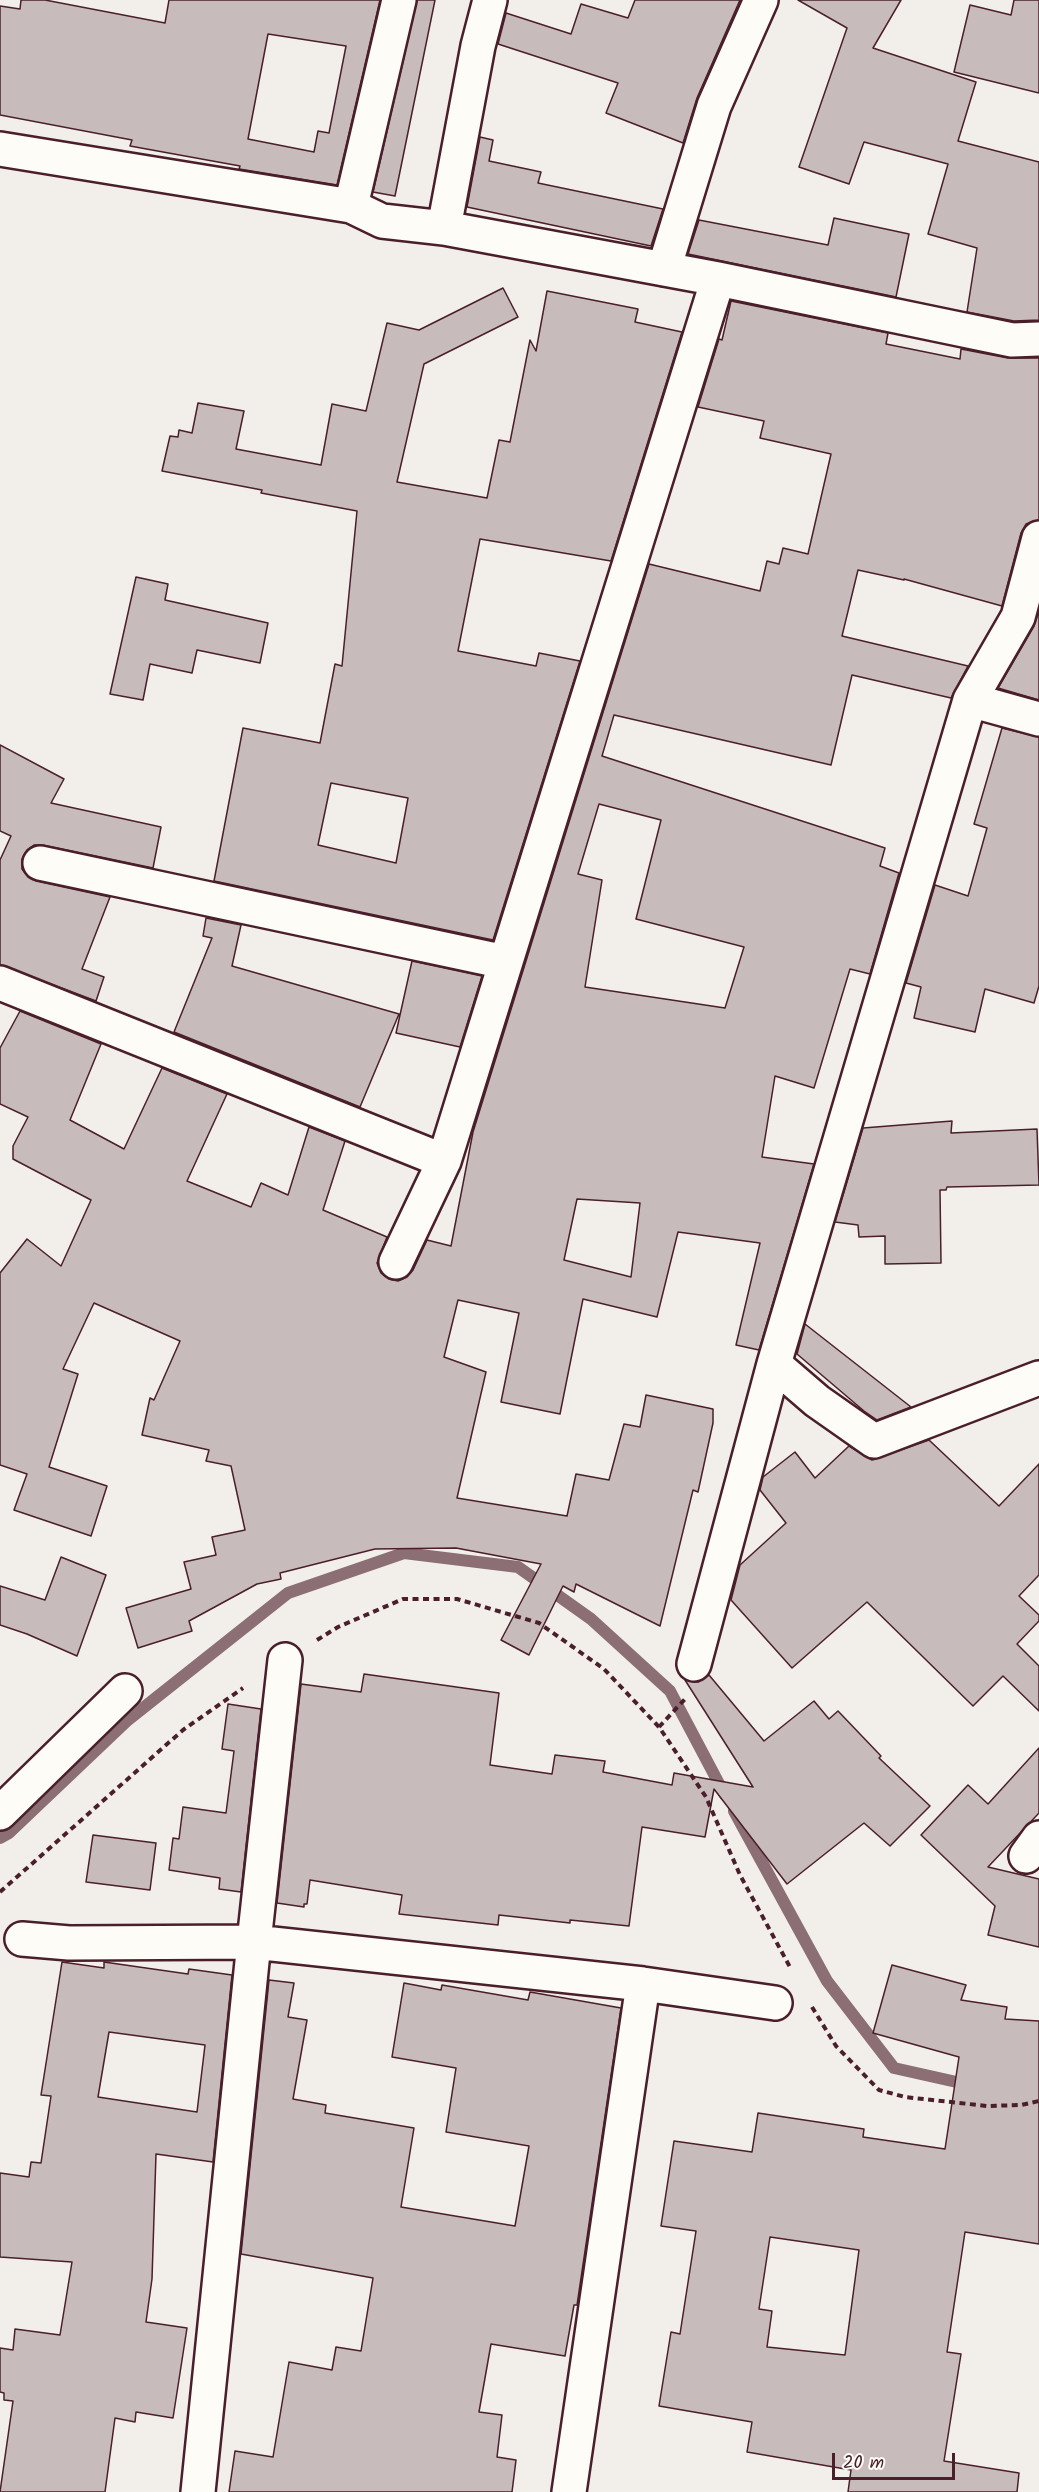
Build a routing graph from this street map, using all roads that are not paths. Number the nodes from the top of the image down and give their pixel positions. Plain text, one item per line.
1 (399, 0) edge
2 (490, 0) edge
3 (761, 0) edge
4 (0, 149) edge
5 (351, 206) junction
6 (444, 228) junction
7 (664, 270) junction
8 (718, 279) junction
9 (1039, 339) edge
10 (1039, 538) edge
11 (970, 700) junction
12 (1039, 719) edge
13 (40, 863) dead end
14 (505, 962) junction
15 (0, 983) edge
16 (444, 1161) junction
17 (396, 1262) dead end
18 (774, 1364) junction
19 (1039, 1378) edge
20 (285, 1660) road end
21 (694, 1664) dead end
22 (125, 1690) dead end
23 (0, 1813) edge
24 (22, 1939) dead end
25 (254, 1942) junction
26 (643, 1984) junction
27 (775, 2003) dead end
28 (198, 2492) edge
29 (569, 2492) edge

1 - 5 street
2 - 6 street
3 - 7 street
4 - 5 street
5 - 6 street
6 - 7 street
7 - 8 street
8 - 9 street
8 - 14 street
10 - 11 street
11 - 12 street
11 - 18 street
13 - 14 street
14 - 16 street
15 - 16 street
16 - 17 street
18 - 19 street
18 - 21 street
20 - 25 street
22 - 23 street
24 - 25 street
25 - 26 street
25 - 28 street
26 - 27 street
26 - 29 street

